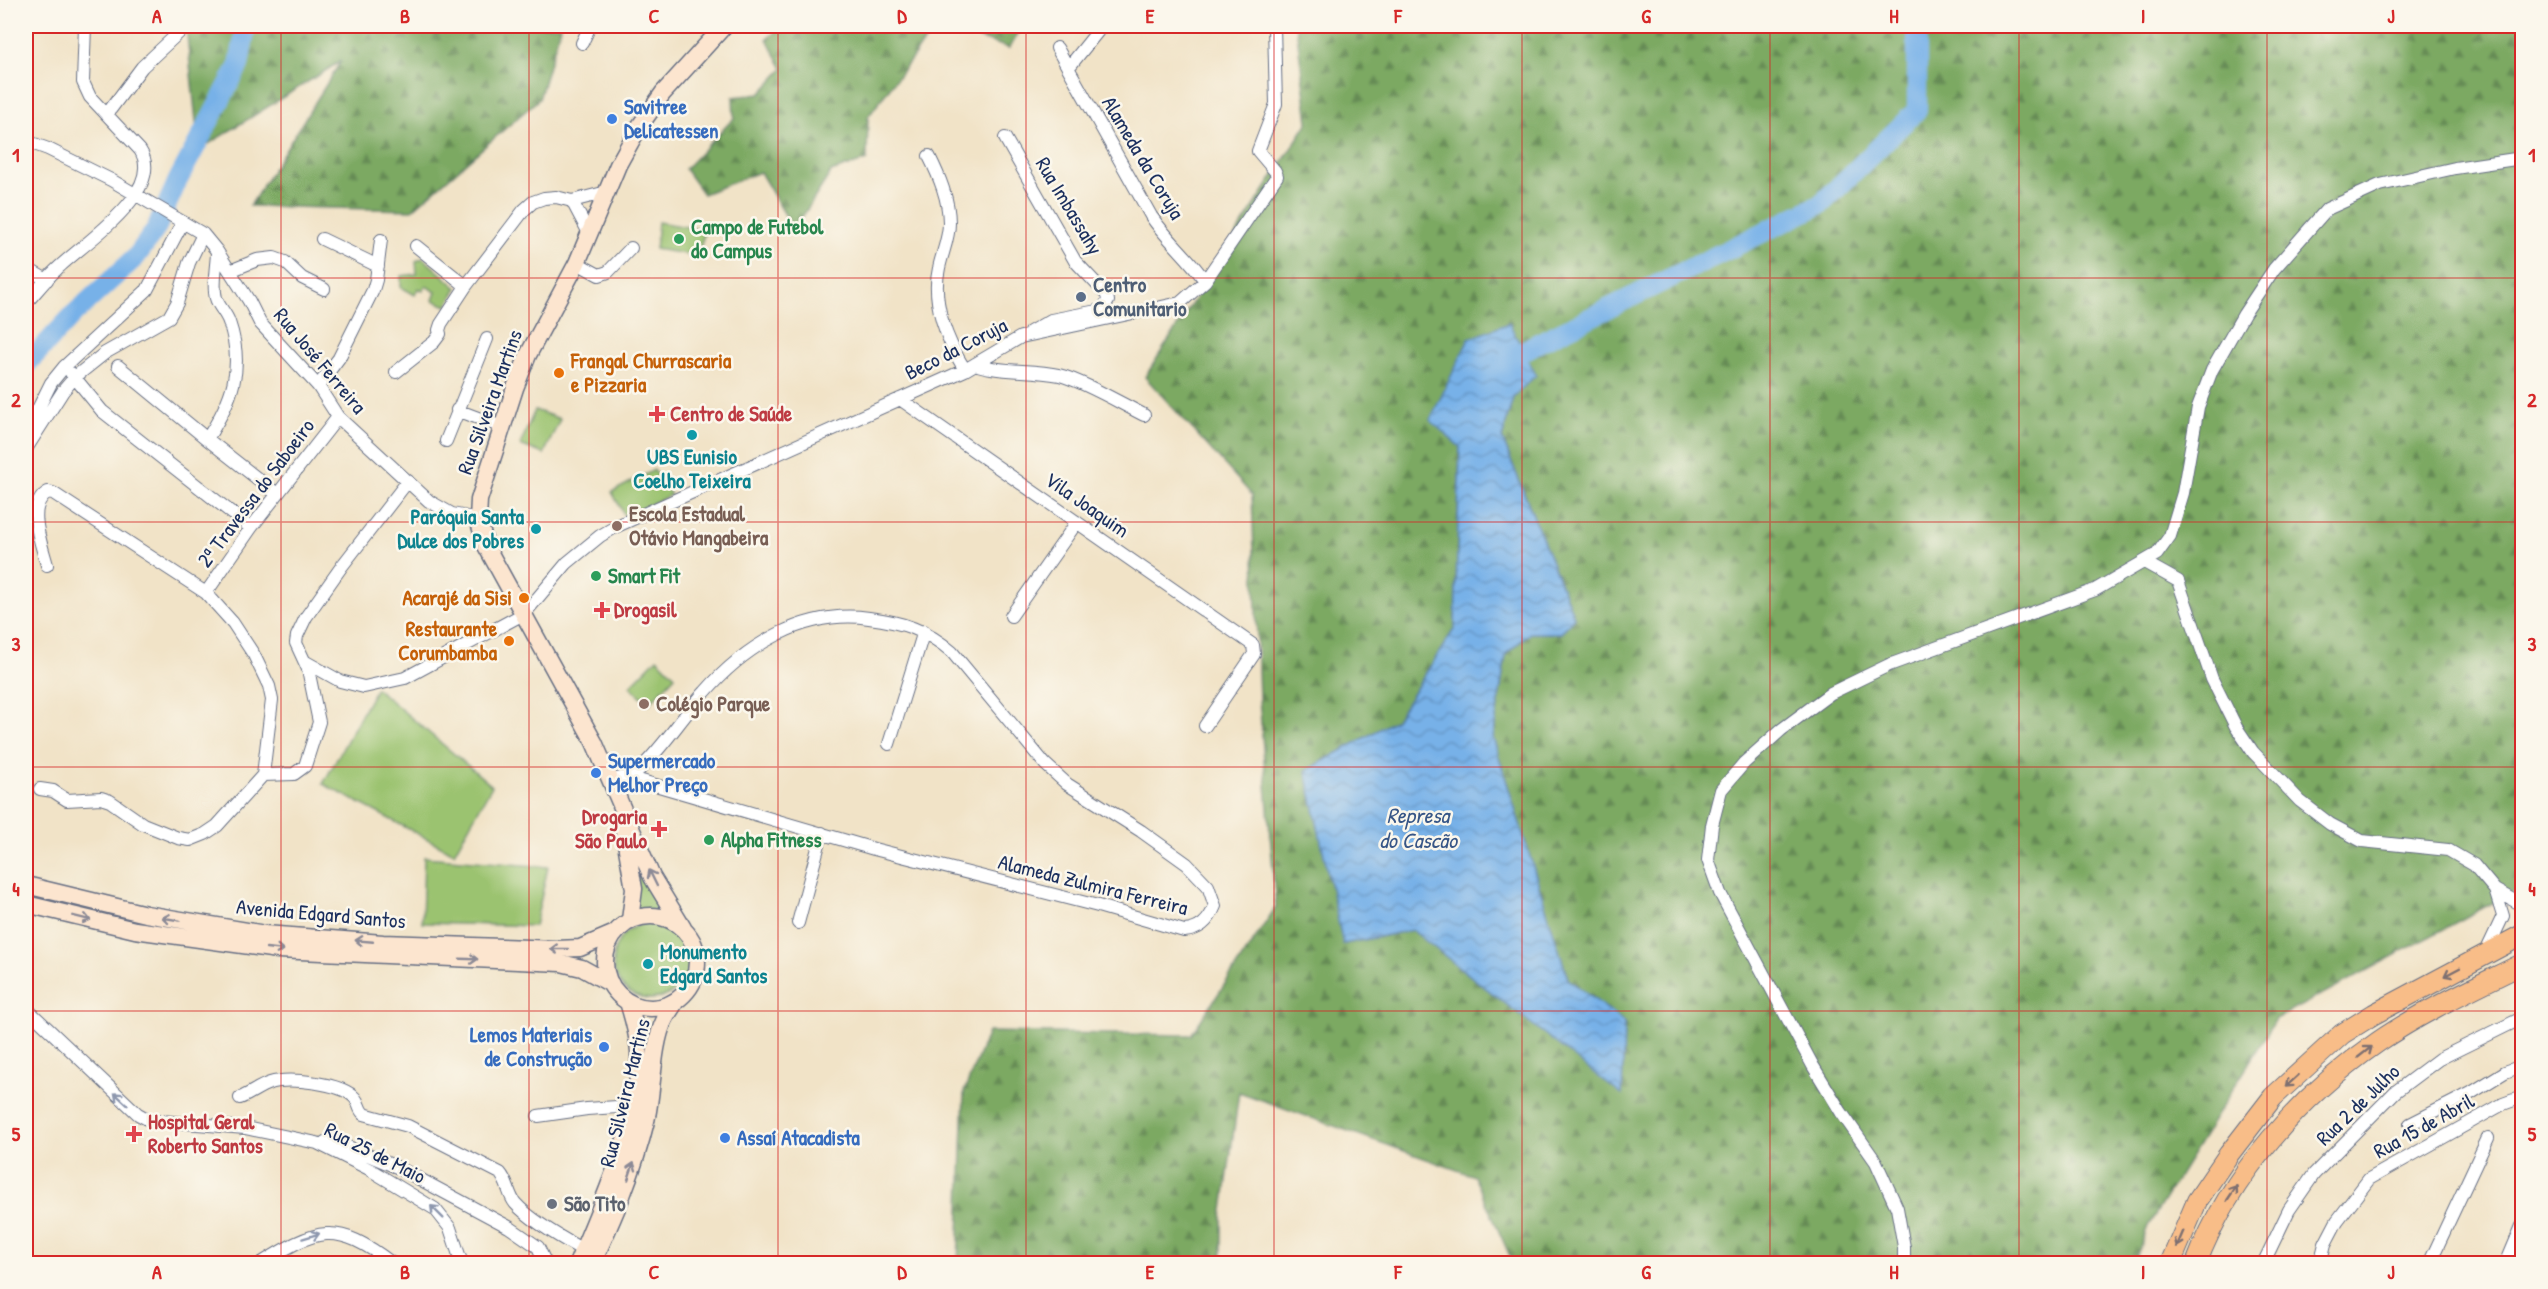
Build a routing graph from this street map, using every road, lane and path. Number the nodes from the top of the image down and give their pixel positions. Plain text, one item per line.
1 (85, 26) edge
2 (186, 26) edge
3 (590, 26) edge
4 (724, 26) edge
5 (1102, 26) edge
6 (1274, 26) edge
7 (582, 43) dead end
8 (1057, 48) dead end
9 (1069, 68) junction
10 (107, 114) junction
11 (1005, 138) dead end
12 (26, 141) edge
13 (929, 156) dead end
14 (2523, 158) edge
15 (608, 192) junction
16 (136, 194) junction
17 (572, 201) junction
18 (183, 222) junction
19 (203, 234) junction
20 (590, 235) junction
21 (322, 239) dead end
22 (381, 240) dead end
23 (416, 246) dead end
24 (631, 248) dead end
25 (217, 251) junction
26 (577, 263) junction
27 (378, 266) junction
28 (26, 268) edge
29 (230, 271) junction
30 (47, 279) junction
31 (1205, 281) junction
32 (466, 286) junction
33 (324, 289) dead end
34 (26, 303) edge
35 (1021, 337) junction
36 (487, 339) dead end
37 (118, 366) dead end
38 (64, 367) junction
39 (970, 367) junction
40 (396, 372) dead end
41 (75, 377) junction
42 (318, 386) junction
43 (900, 399) junction
44 (457, 410) junction
45 (1144, 415) dead end
46 (338, 417) junction
47 (502, 427) junction
48 (26, 433) edge
49 (207, 439) junction
50 (446, 441) dead end
51 (26, 449) edge
52 (408, 481) junction
53 (277, 494) junction
54 (478, 519) junction
55 (1077, 522) junction
56 (251, 528) junction
57 (2144, 562) junction
58 (47, 565) dead end
59 (206, 593) junction
60 (525, 613) junction
61 (1011, 616) dead end
62 (924, 631) junction
63 (306, 662) junction
64 (1205, 726) dead end
65 (889, 744) dead end
66 (263, 775) junction
67 (628, 777) junction
68 (611, 780) junction
69 (40, 789) dead end
70 (623, 813) junction
71 (822, 833) junction
72 (26, 885) edge
73 (2495, 890) junction
74 (26, 904) edge
75 (2523, 905) edge
76 (2503, 916) junction
77 (630, 920) junction
78 (798, 923) dead end
79 (683, 928) junction
80 (615, 933) junction
81 (2523, 935) edge
82 (2482, 956) junction
83 (2523, 964) edge
84 (611, 984) junction
85 (676, 1001) junction
86 (628, 1002) junction
87 (26, 1008) edge
88 (2523, 1018) edge
89 (2523, 1066) edge
90 (2523, 1097) edge
91 (240, 1098) dead end
92 (632, 1106) junction
93 (538, 1116) dead end
94 (2410, 1124) dead end
95 (2488, 1138) dead end
96 (317, 1143) junction
97 (2523, 1226) edge
98 (584, 1259) edge
99 (260, 1263) edge
100 (393, 1263) edge
101 (462, 1263) edge
102 (546, 1263) edge
103 (1904, 1263) edge
104 (2170, 1263) edge
105 (2196, 1263) edge
106 (2264, 1263) edge
107 (2320, 1263) edge
108 (2429, 1263) edge
109 (2506, 1263) edge

1 - 10 street
2 - 10 street
3 - 7 street
4 - 15 main road, Rua Silveira Martins
5 - 9 street
6 - 31 street, Beco da Coruja
8 - 9 street, Alameda da Coruja
9 - 31 street, Alameda da Coruja
10 - 16 street
11 - 35 street, Rua Imbassahy
12 - 16 street, Rua José Ferreira
13 - 39 street
14 - 57 street
15 - 17 street
15 - 20 main road, Rua Silveira Martins
16 - 18 street, Rua José Ferreira
16 - 30 street
17 - 20 street
17 - 32 street
18 - 19 street, Rua José Ferreira
18 - 38 street
19 - 25 street, Rua José Ferreira
19 - 41 street
20 - 26 main road, Rua Silveira Martins
21 - 27 street
22 - 27 street
23 - 32 street
24 - 26 street
25 - 29 street, Rua José Ferreira
25 - 49 street
26 - 47 main road, Rua Silveira Martins
27 - 42 street
28 - 30 street
29 - 33 street
29 - 42 street, Rua José Ferreira
30 - 34 street
31 - 35 street, Beco da Coruja
32 - 40 street
35 - 39 street, Beco da Coruja
36 - 44 street
37 - 49 street
38 - 41 street
38 - 48 street
39 - 43 street, Beco da Coruja
39 - 45 street
41 - 51 street
41 - 56 street
42 - 46 street, Rua José Ferreira
43 - 55 street, Vila Joaquim
43 - 60 street, Beco da Coruja
44 - 47 street
44 - 50 street
46 - 52 street, Rua José Ferreira
46 - 53 street, 2ª Travessa do Saboeiro
47 - 54 main road, Rua Silveira Martins
49 - 53 street
52 - 54 street, Rua José Ferreira
52 - 63 street
53 - 56 street, 2ª Travessa do Saboeiro
54 - 60 main road, Rua Silveira Martins
55 - 61 street
55 - 64 street, Vila Joaquim
56 - 59 street, 2ª Travessa do Saboeiro
57 - 73 street
57 - 103 street
58 - 59 street
59 - 66 street
60 - 63 street
60 - 68 main road, Rua Silveira Martins
62 - 65 street
62 - 67 street, Alameda Zulmira Ferreira
62 - 71 street, Alameda Zulmira Ferreira
63 - 66 street
66 - 69 street
67 - 68 street, Alameda Zulmira Ferreira
67 - 71 street, Alameda Zulmira Ferreira
68 - 70 main road, Rua Silveira Martins
70 - 77 main road, Rua Silveira Martins
79 -> 70 main road, Rua Silveira Martins
71 - 78 street
80 -> 72 main road, Avenida Edgard Santos
73 - 75 street
73 - 76 street
74 -> 84 main road, Avenida Edgard Santos
75 - 76 street
76 - 82 street
77 - 79 main road
77 - 80 main road
79 - 85 main road
80 - 84 main road
81 - 82 main road
82 -> 104 main road
105 -> 83 main road
84 - 86 main road
85 - 86 main road
98 -> 85 main road, Rua Silveira Martins
86 - 92 main road, Rua Silveira Martins
96 -> 87 street, Rua 25 de Maio
88 - 106 street, Rua 2 de Julho
89 - 94 street
90 - 107 street, Rua 15 de Abril
91 - 98 street
92 - 93 street
92 - 98 main road, Rua Silveira Martins
95 - 108 street
101 -> 96 street, Rua 25 de Maio
96 - 102 street
97 - 109 street
99 -> 100 street

